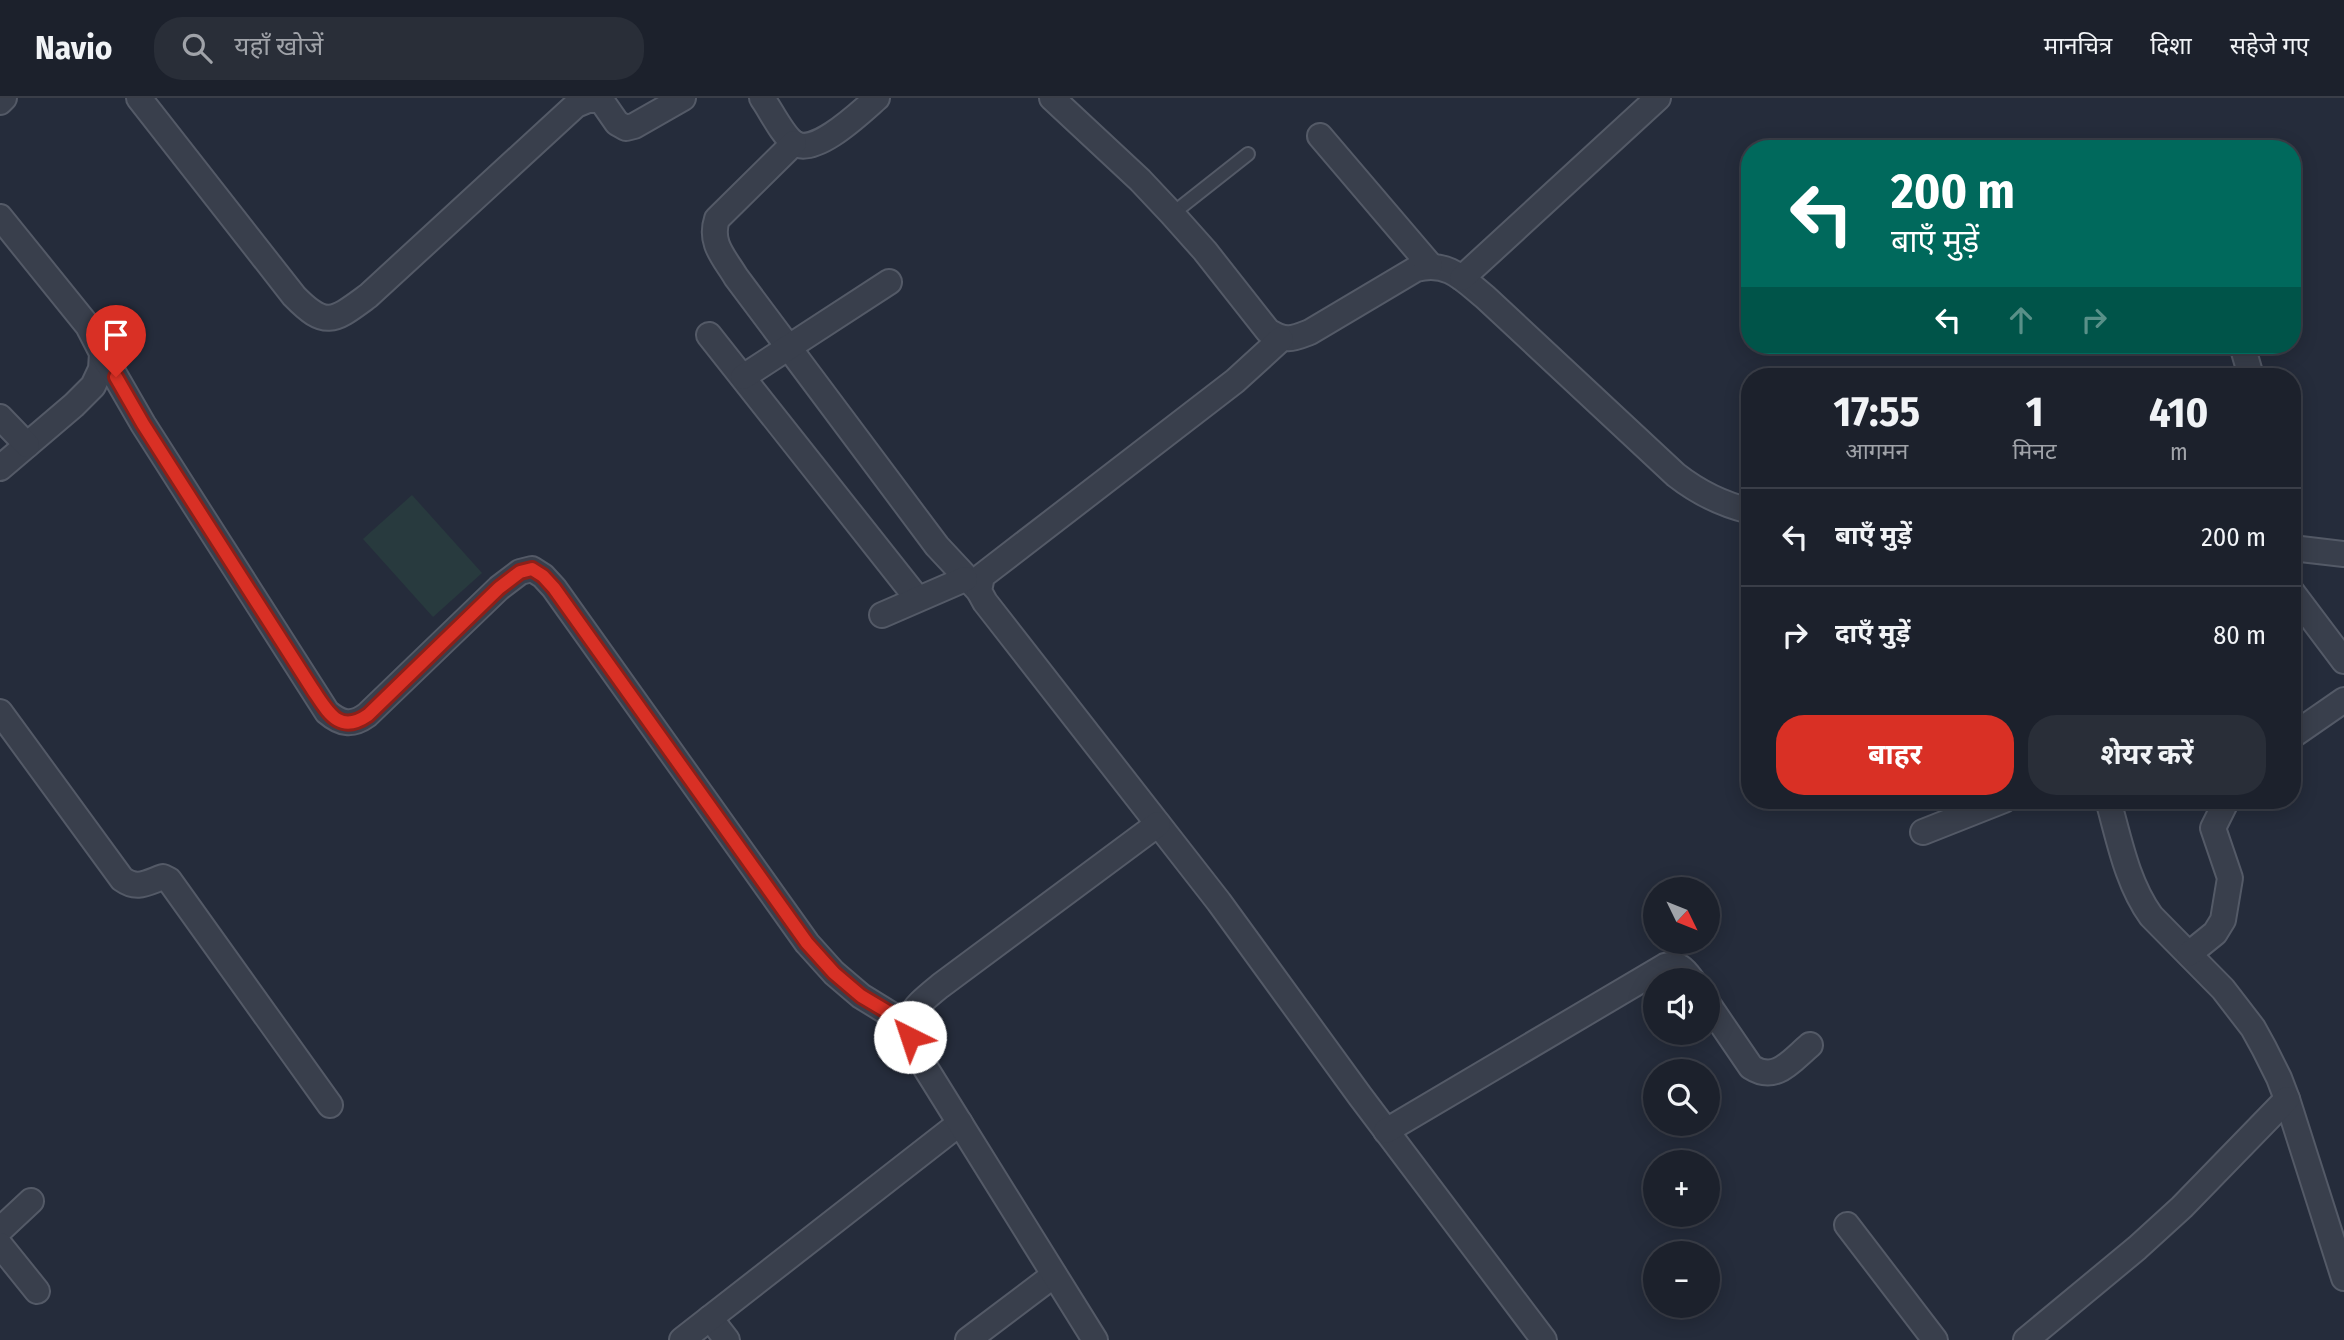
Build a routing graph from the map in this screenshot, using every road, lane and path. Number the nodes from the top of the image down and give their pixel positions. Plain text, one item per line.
1 (4, 98) edge
2 (139, 98) edge
3 (683, 98) edge
4 (762, 98) edge
5 (877, 98) edge
6 (1052, 98) edge
7 (1658, 98) edge
8 (0, 102) edge
9 (1320, 136) dead end
10 (794, 143) junction
11 (1248, 154) dead end
12 (1172, 214) junction
13 (0, 217) edge
14 (1430, 265) junction
15 (1462, 278) junction
16 (889, 282) dead end
17 (709, 335) dead end
18 (1280, 339) junction
19 (789, 347) junction
20 (102, 353) junction
21 (743, 377) junction
22 (0, 416) edge
23 (27, 445) junction
24 (0, 468) edge
25 (1741, 508) edge
26 (2301, 549) edge
27 (2344, 554) edge
28 (972, 585) junction
29 (913, 593) dead end
30 (882, 615) dead end
31 (2301, 618) edge
32 (2344, 661) edge
33 (2344, 700) edge
34 (0, 712) edge
35 (2301, 730) edge
36 (1981, 809) edge
37 (2111, 809) edge
38 (2222, 809) edge
39 (1158, 824) junction
40 (1923, 832) dead end
41 (2189, 954) junction
42 (1662, 968) edge
43 (1682, 968) edge
44 (1643, 979) edge
45 (1720, 1022) edge
46 (908, 1024) junction
47 (1810, 1045) dead end
48 (2287, 1099) junction
49 (330, 1105) dead end
50 (960, 1123) junction
51 (1386, 1131) junction
52 (31, 1201) dead end
53 (1846, 1225) dead end
54 (0, 1230) edge
55 (0, 1245) edge
56 (1055, 1275) junction
57 (2344, 1278) edge
58 (37, 1291) dead end
59 (710, 1318) junction
60 (682, 1340) edge
61 (727, 1340) edge
62 (968, 1340) edge
63 (1095, 1340) edge
64 (1544, 1340) edge
65 (1935, 1340) edge
66 (2026, 1340) edge

1 - 8 street
2 - 3 street
4 - 10 street
5 - 10 street
6 - 12 street
7 - 15 street
9 - 14 street
10 - 19 street
11 - 12 lane
12 - 18 street
13 - 20 street
14 - 15 street
14 - 18 street
15 - 25 street
16 - 19 street
17 - 21 street
18 - 28 street
19 - 21 street
19 - 28 street
20 - 23 street
20 - 46 street
21 - 29 street
22 - 23 street
23 - 24 street
26 - 27 street
28 - 30 street
28 - 39 street
31 - 32 street
33 - 35 street
34 - 49 street
36 - 40 street
37 - 41 street
38 - 41 street
39 - 46 street
39 - 51 street
41 - 48 street
42 - 43 street
44 - 51 street
45 - 47 street
46 - 50 street
48 - 57 street
48 - 66 street
50 - 56 street
50 - 59 street
51 - 64 street
52 - 54 street
53 - 65 street
55 - 58 street
56 - 62 street
56 - 63 street
59 - 60 street
59 - 61 street

